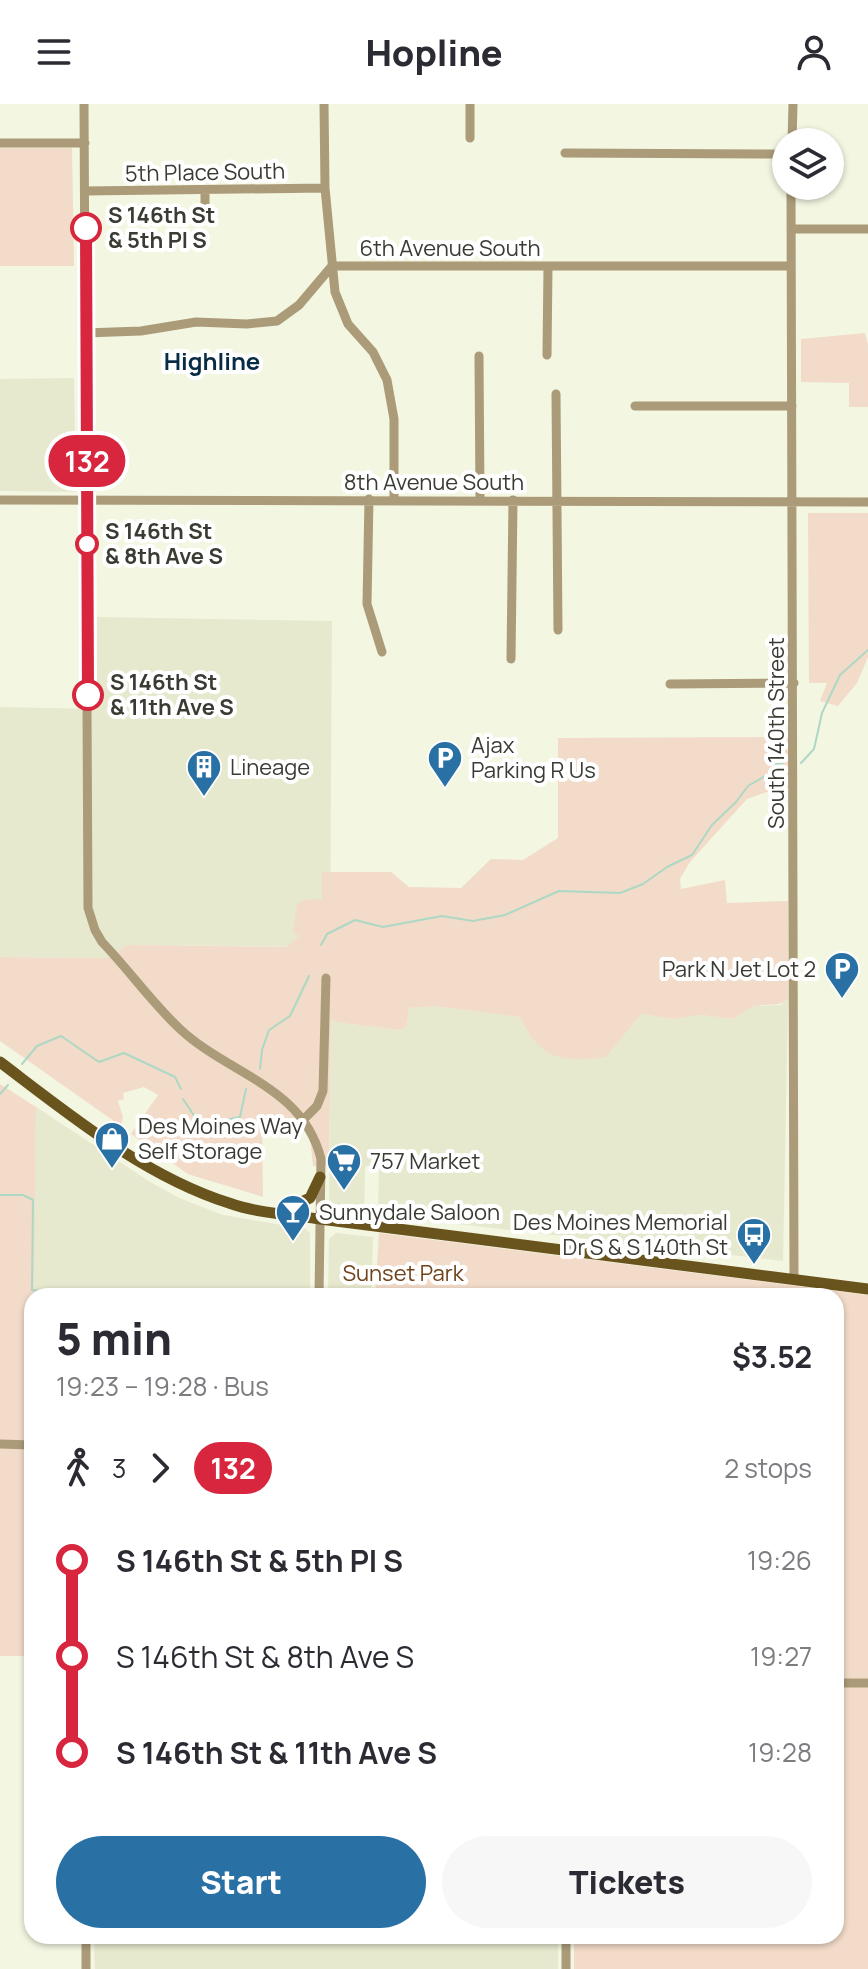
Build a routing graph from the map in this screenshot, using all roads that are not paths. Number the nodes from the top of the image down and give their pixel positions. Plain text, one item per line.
1 (84, 104) edge
2 (324, 104) edge
3 (470, 104) edge
4 (793, 104) edge
5 (792, 128) edge
6 (470, 138) dead end
7 (0, 143) edge
8 (85, 143) junction
9 (565, 153) dead end
10 (772, 154) edge
11 (325, 188) junction
12 (205, 190) junction
13 (86, 191) junction
14 (791, 200) edge
15 (205, 219) dead end
16 (791, 229) junction
17 (868, 229) edge
18 (332, 266) junction
19 (548, 266) junction
20 (791, 266) junction
21 (85, 333) junction
22 (547, 355) dead end
23 (479, 356) dead end
24 (556, 394) dead end
25 (635, 406) dead end
26 (792, 406) junction
27 (369, 499) junction
28 (394, 499) junction
29 (0, 500) edge
30 (87, 500) junction
31 (480, 500) junction
32 (513, 500) junction
33 (558, 501) junction
34 (792, 502) junction
35 (868, 502) edge
36 (558, 630) dead end
37 (382, 652) dead end
38 (511, 659) dead end
39 (794, 683) junction
40 (670, 684) dead end
41 (326, 978) dead end
42 (0, 1062) edge
43 (304, 1119) junction
44 (320, 1177) junction
45 (278, 1212) junction
46 (320, 1219) junction
47 (794, 1279) junction
48 (319, 1288) edge
49 (868, 1289) edge
50 (0, 1444) edge
51 (24, 1445) edge
52 (844, 1683) edge
53 (868, 1683) edge
54 (86, 1944) edge
55 (566, 1944) edge
56 (86, 1969) edge
57 (566, 1969) edge

1 - 8 street
2 - 11 street
3 - 6 street
4 - 5 street
7 - 8 street
8 - 13 street
9 - 10 street
11 - 12 street, 5th Place South
11 - 18 street
12 - 13 street, 5th Place South
12 - 15 street
13 - 21 street
14 - 16 street, South 140th Street
16 - 17 street
16 - 20 street, South 140th Street
18 - 19 street, 6th Avenue South
18 - 21 street, 6th Avenue South
18 - 28 street
19 - 20 street, 6th Avenue South
19 - 22 street
20 - 26 street, South 140th Street
21 - 30 street
23 - 31 street
24 - 33 street
25 - 26 street
26 - 34 street, South 140th Street
27 - 28 street, 8th Avenue South
27 - 30 street, 8th Avenue South
27 - 37 street
28 - 31 street, 8th Avenue South
29 - 30 street, 8th Avenue South
30 - 43 street
31 - 32 street, 8th Avenue South
32 - 33 street, 8th Avenue South
32 - 38 street
33 - 34 street, 8th Avenue South
33 - 36 street
34 - 35 street, 8th Avenue South
34 - 39 street, South 140th Street
39 - 40 street
39 - 47 street, South 140th Street
41 - 43 street
42 - 45 main road
43 - 44 street
44 - 45 main road
44 - 46 street
45 - 46 main road
46 - 47 main road
46 - 48 street
47 - 49 main road
50 - 51 street
52 - 53 street
54 - 56 street
55 - 57 street

